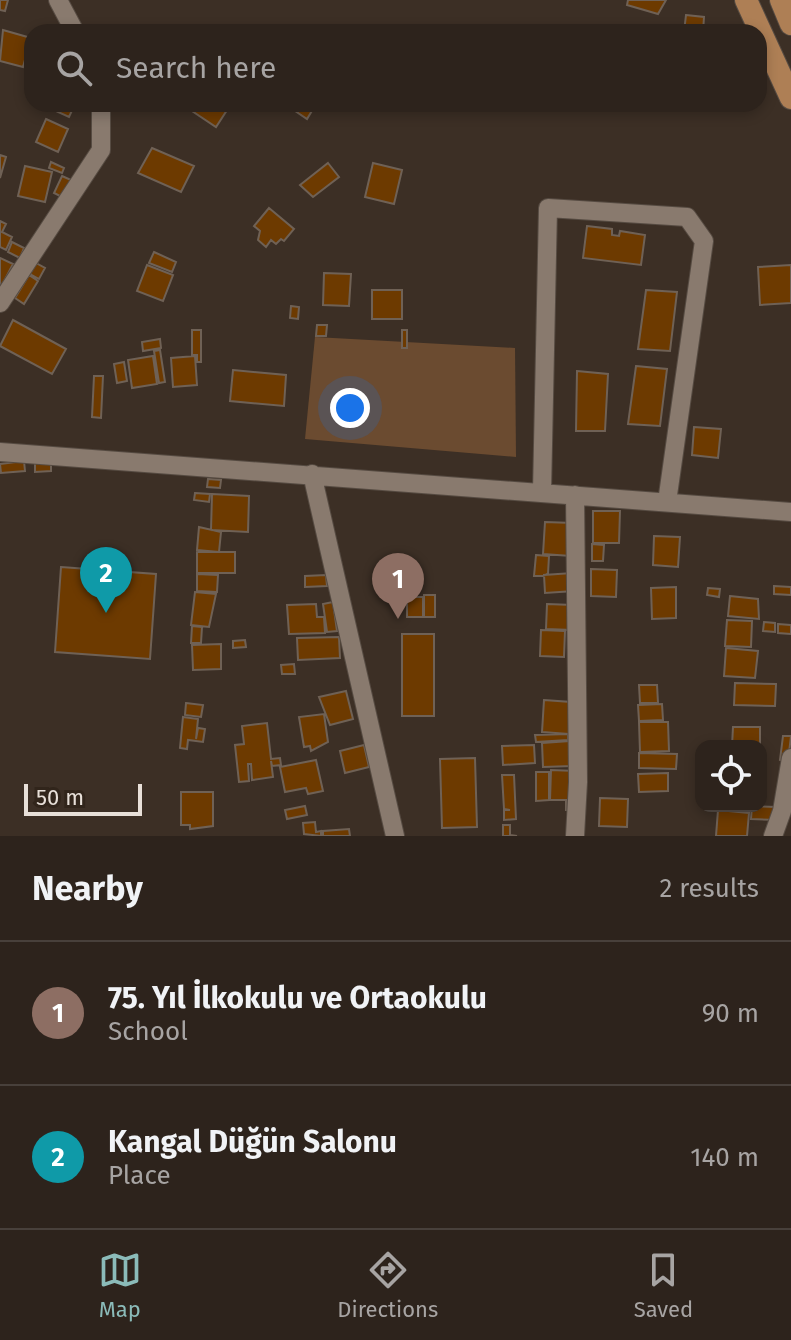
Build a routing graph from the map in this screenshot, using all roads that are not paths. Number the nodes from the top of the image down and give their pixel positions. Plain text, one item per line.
1 (58, 0) edge
2 (746, 0) edge
3 (781, 0) edge
4 (71, 24) edge
5 (757, 24) edge
6 (791, 24) edge
7 (767, 46) edge
8 (791, 98) edge
9 (101, 112) edge
10 (0, 303) edge
11 (0, 452) edge
12 (312, 474) junction
13 (542, 492) junction
14 (575, 495) junction
15 (667, 502) junction
16 (791, 512) edge
17 (791, 758) edge
18 (395, 836) edge
19 (575, 836) edge
20 (773, 836) edge

1 - 4 street
2 - 5 main road
3 - 6 main road
7 - 8 main road
9 - 10 street
11 - 12 street
12 - 13 street
12 - 18 street
13 - 14 street
13 - 15 street
14 - 15 street
14 - 19 street
15 - 16 street
17 - 20 street

